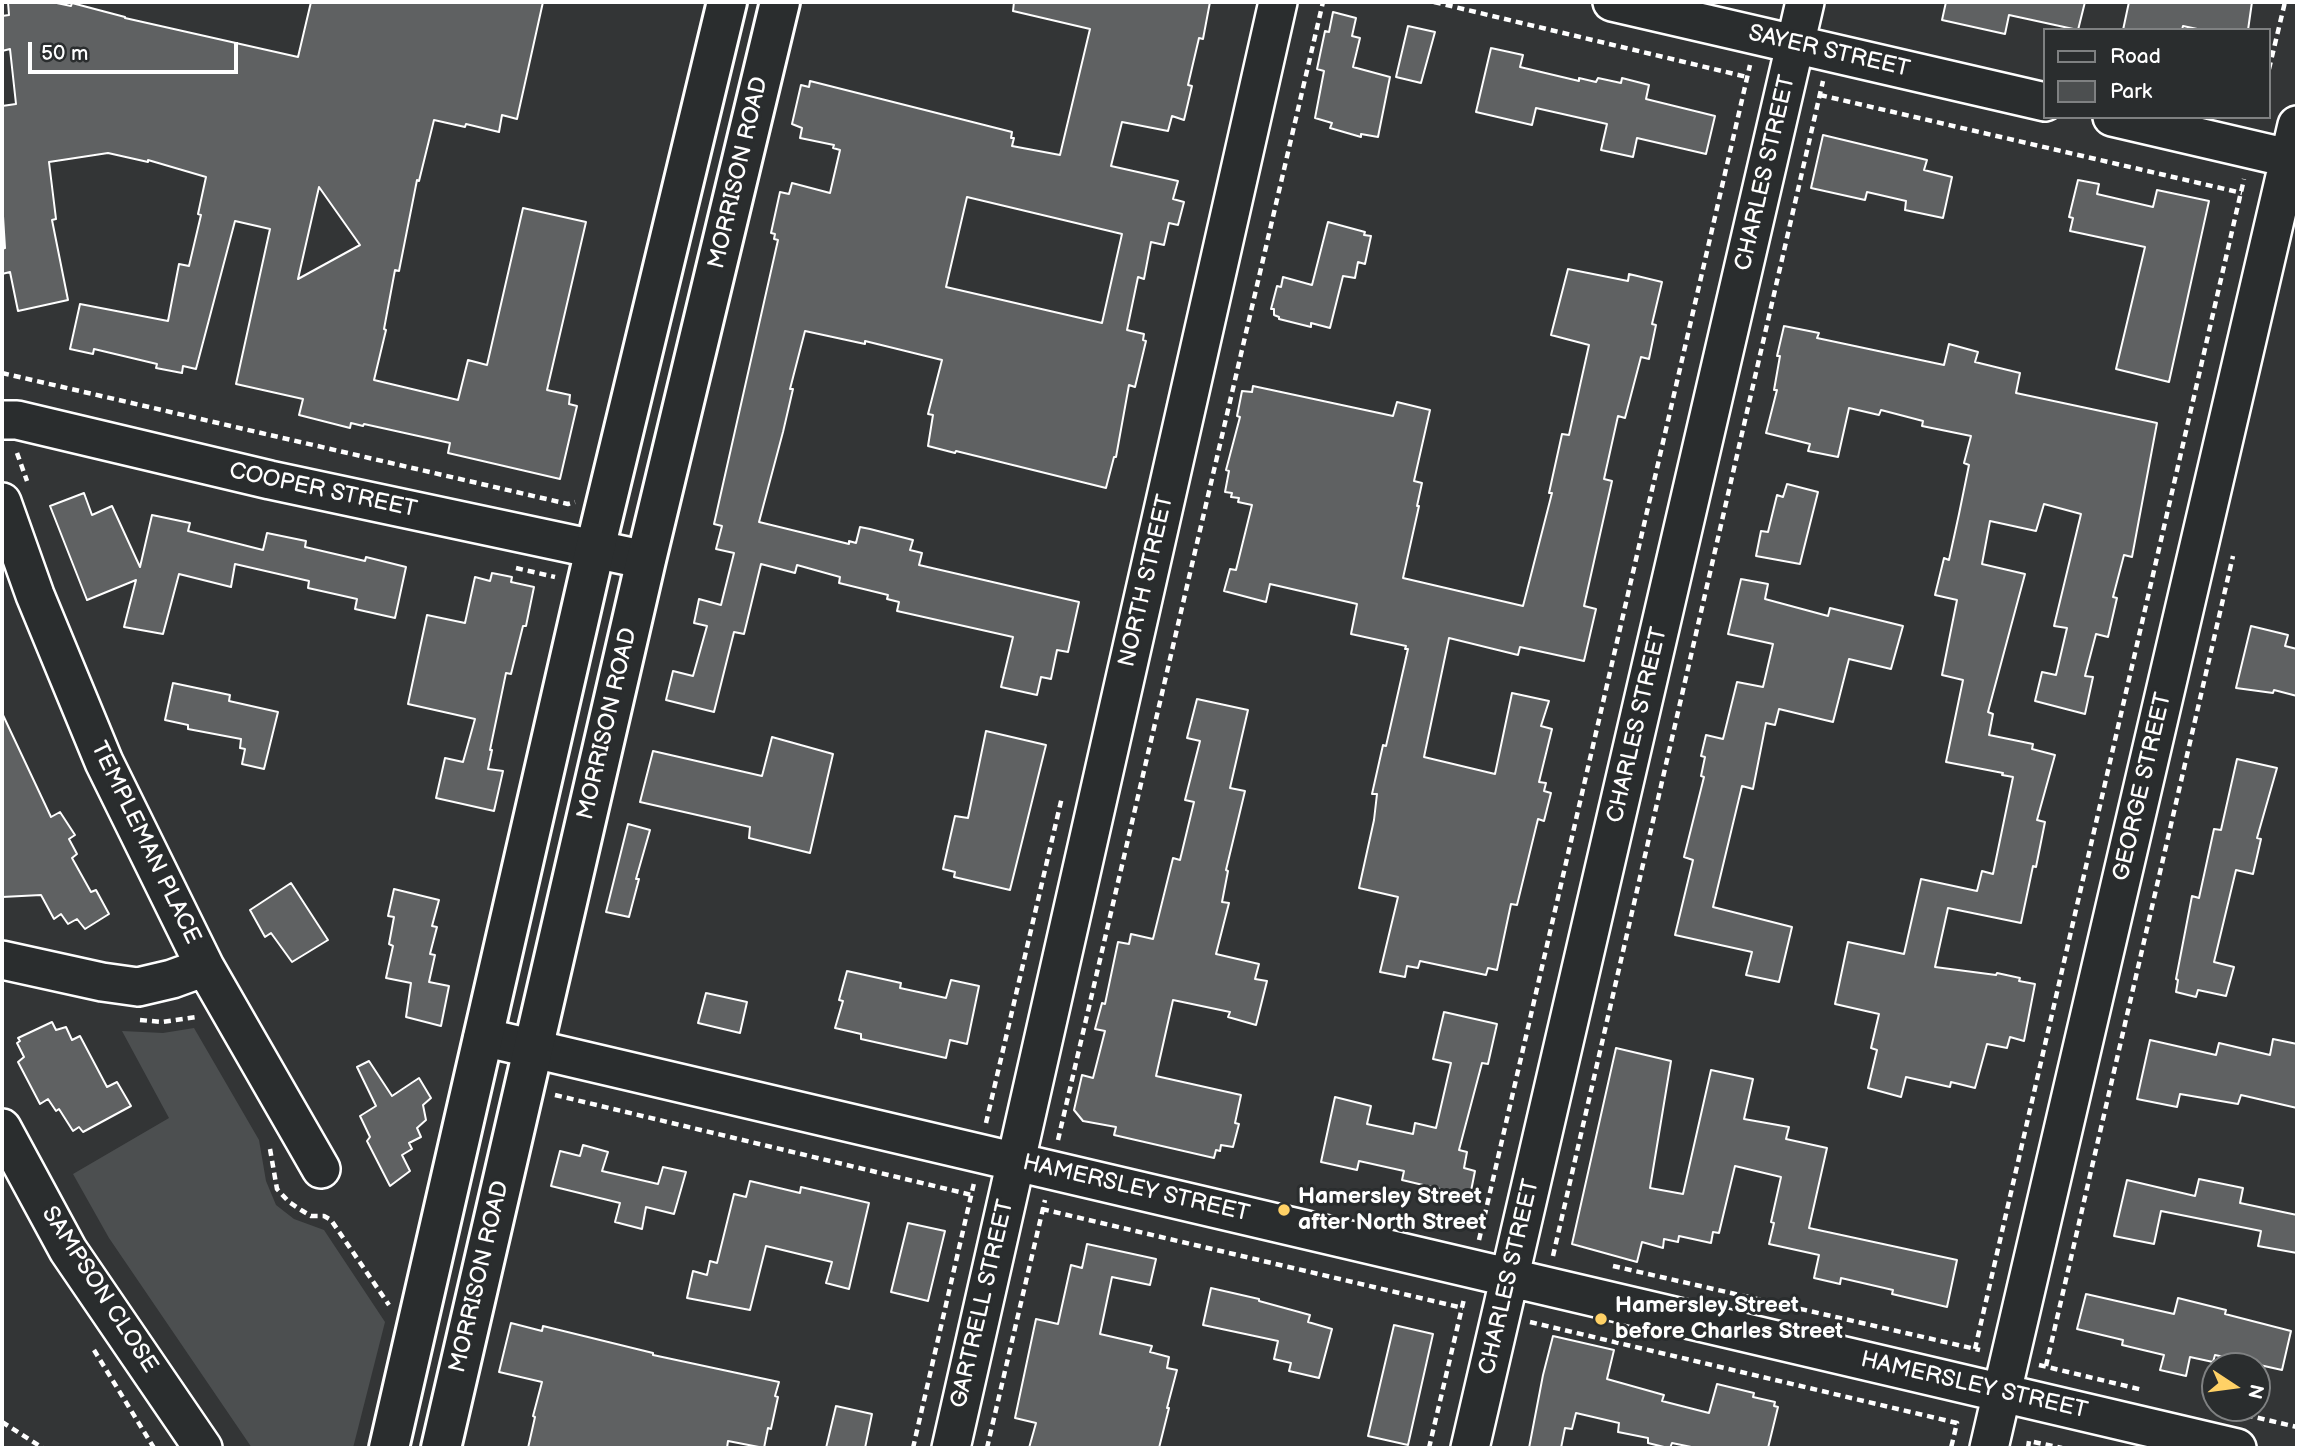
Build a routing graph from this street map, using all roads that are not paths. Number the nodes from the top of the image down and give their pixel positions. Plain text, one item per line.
1 (727, 2) edge
2 (780, 2) edge
3 (1278, 2) edge
4 (1612, 2) edge
5 (1805, 2) edge
6 (1813, 48) junction
7 (2044, 102) edge
8 (2121, 119) edge
9 (2295, 148) edge
10 (2, 420) edge
11 (2, 502) edge
12 (595, 549) junction
13 (646, 560) junction
14 (2, 960) edge
15 (205, 967) junction
16 (484, 1037) junction
17 (532, 1048) junction
18 (2, 1128) edge
19 (1016, 1160) junction
20 (321, 1169) dead end
21 (1532, 1265) junction
22 (2002, 1393) junction
23 (2241, 1431) edge
24 (203, 1448) edge
25 (389, 1448) edge
26 (441, 1448) edge
27 (951, 1448) edge
28 (1470, 1448) edge
29 (1989, 1448) edge

1 - 12 main road
2 - 13 main road, MORRISON ROAD
3 - 19 street, NORTH STREET
4 - 6 street, SAYER STREET
5 - 6 street, CHARLES STREET
6 - 7 street, SAYER STREET
6 - 21 street, CHARLES STREET
8 - 9 street
9 - 22 street, GEORGE STREET
10 - 12 street, COOPER STREET
11 - 15 street, TEMPLEMAN PLACE
12 - 13 street, COOPER STREET
12 - 16 main road
13 - 17 main road, MORRISON ROAD
14 - 15 street
15 - 20 street, TEMPLEMAN PLACE
16 - 17 street, HAMERSLEY STREET
16 - 25 main road
17 - 19 street, HAMERSLEY STREET
17 - 26 main road, MORRISON ROAD
18 - 24 street, SAMPSON CLOSE
19 - 21 street, HAMERSLEY STREET
19 - 27 street, GARTRELL STREET
21 - 22 street, HAMERSLEY STREET
21 - 28 street, CHARLES STREET
22 - 23 street, HAMERSLEY STREET
22 - 29 street, GEORGE STREET

